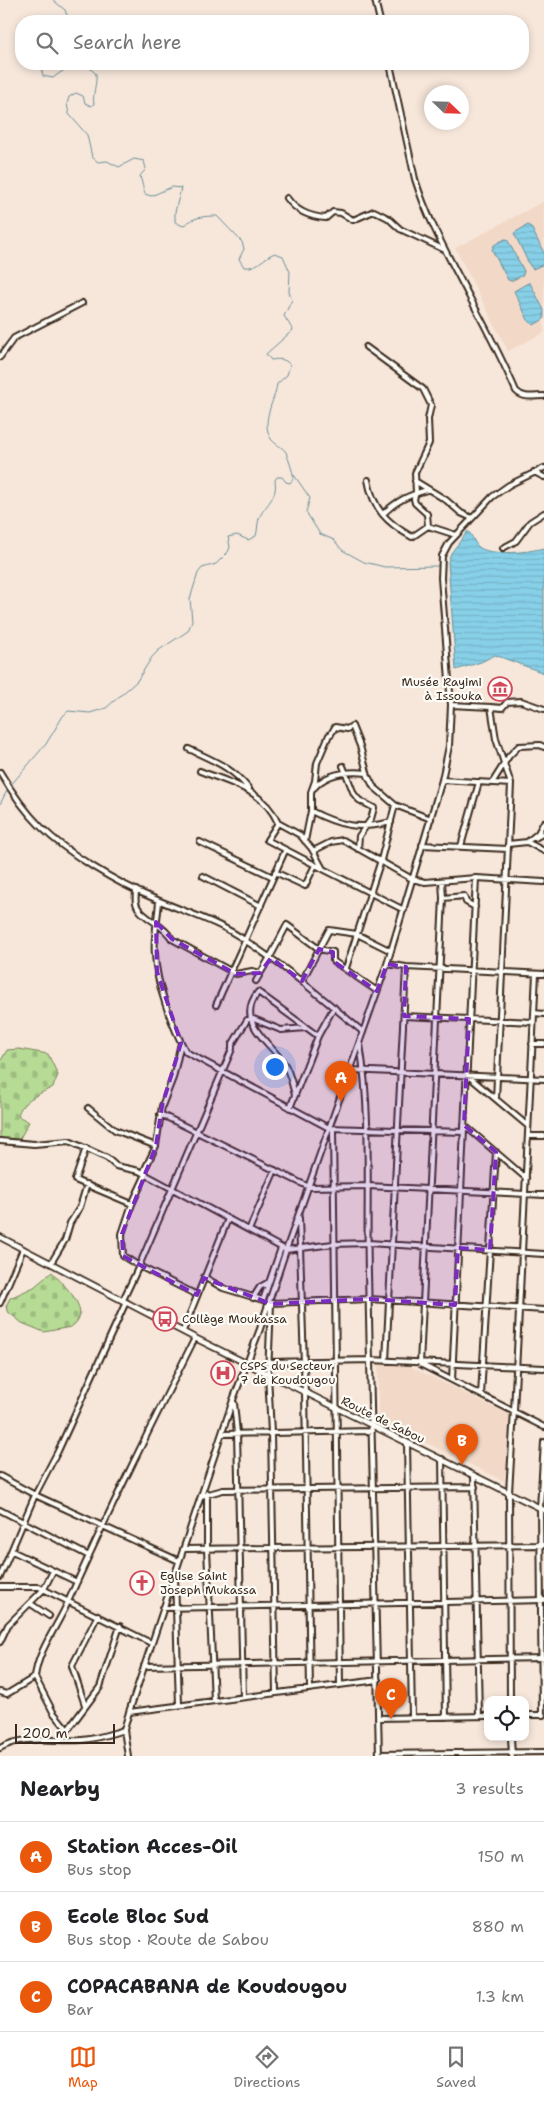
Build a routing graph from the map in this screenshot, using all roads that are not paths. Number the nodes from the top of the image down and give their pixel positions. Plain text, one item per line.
1 (375, 0) edge
2 (379, 15) edge
3 (391, 70) edge
4 (287, 198) dead end
5 (445, 250) junction
6 (82, 304) dead end
7 (366, 347) dead end
8 (0, 357) edge
9 (544, 396) edge
10 (544, 468) edge
11 (534, 472) junction
12 (544, 477) edge
13 (368, 480) dead end
14 (414, 481) junction
15 (427, 490) junction
16 (416, 493) junction
17 (544, 513) edge
18 (383, 514) junction
19 (472, 518) junction
20 (428, 526) junction
21 (456, 535) junction
22 (503, 548) dead end
23 (451, 705) junction
24 (491, 707) junction
25 (544, 709) edge
26 (544, 747) edge
27 (189, 749) dead end
28 (504, 763) junction
29 (343, 766) dead end
30 (200, 771) dead end
31 (0, 772) edge
32 (367, 773) junction
33 (345, 774) junction
34 (442, 780) junction
35 (479, 782) junction
36 (492, 783) junction
37 (511, 784) junction
38 (250, 791) junction
39 (311, 792) junction
40 (395, 805) junction
41 (311, 811) junction
42 (431, 818) junction
43 (391, 822) junction
44 (544, 822) edge
45 (278, 823) junction
46 (365, 827) junction
47 (544, 833) edge
48 (305, 841) junction
49 (200, 842) dead end
50 (526, 842) junction
51 (422, 845) junction
52 (461, 846) junction
53 (508, 847) junction
54 (358, 849) junction
55 (544, 850) edge
56 (285, 851) junction
57 (313, 851) junction
58 (381, 860) junction
59 (314, 865) junction
60 (323, 869) junction
61 (275, 872) junction
62 (204, 876) dead end
63 (273, 877) junction
64 (476, 878) junction
65 (412, 879) junction
66 (507, 880) junction
67 (442, 881) junction
68 (544, 882) edge
69 (136, 890) junction
70 (370, 892) junction
71 (443, 898) junction
72 (159, 901) junction
73 (261, 906) junction
74 (475, 907) junction
75 (404, 910) junction
76 (156, 922) junction
77 (357, 934) junction
78 (246, 940) junction
79 (319, 949) junction
80 (391, 951) junction
81 (271, 958) junction
82 (387, 964) junction
83 (406, 967) junction
84 (346, 968) junction
85 (439, 969) junction
86 (472, 971) junction
87 (232, 972) junction
88 (502, 972) junction
89 (260, 973) junction
90 (536, 974) junction
91 (544, 974) edge
92 (256, 981) dead end
93 (302, 981) junction
94 (377, 991) junction
95 (216, 1005) dead end
96 (334, 1006) junction
97 (534, 1013) junction
98 (544, 1014) edge
99 (404, 1016) junction
100 (437, 1017) junction
101 (251, 1018) junction
102 (469, 1019) junction
103 (500, 1021) junction
104 (534, 1022) junction
105 (306, 1028) junction
106 (363, 1032) junction
107 (318, 1036) junction
108 (360, 1041) junction
109 (181, 1043) junction
110 (532, 1044) junction
111 (544, 1044) edge
112 (350, 1070) junction
113 (365, 1071) junction
114 (222, 1072) junction
115 (401, 1072) junction
116 (434, 1074) junction
117 (467, 1075) junction
118 (497, 1077) junction
119 (531, 1078) junction
120 (544, 1079) edge
121 (295, 1095) junction
122 (496, 1099) junction
123 (88, 1108) dead end
124 (290, 1108) junction
125 (160, 1114) junction
126 (464, 1126) junction
127 (528, 1126) junction
128 (367, 1128) junction
129 (331, 1129) junction
130 (398, 1130) junction
131 (196, 1131) junction
132 (431, 1131) junction
133 (464, 1132) junction
134 (528, 1136) junction
135 (544, 1136) edge
136 (0, 1141) edge
137 (156, 1146) junction
138 (86, 1148) junction
139 (496, 1152) junction
140 (275, 1170) junction
141 (144, 1174) junction
142 (526, 1178) junction
143 (87, 1184) junction
144 (368, 1186) junction
145 (310, 1187) junction
146 (332, 1187) junction
147 (395, 1187) junction
148 (428, 1189) junction
149 (171, 1190) junction
150 (461, 1190) junction
151 (493, 1192) junction
152 (525, 1194) junction
153 (544, 1194) edge
154 (132, 1204) junction
155 (299, 1215) junction
156 (228, 1219) junction
157 (249, 1230) junction
158 (0, 1237) edge
159 (368, 1242) junction
160 (333, 1244) junction
161 (392, 1244) junction
162 (426, 1246) junction
163 (299, 1247) junction
164 (458, 1248) junction
165 (24, 1249) junction
166 (284, 1249) junction
167 (490, 1250) junction
168 (522, 1253) junction
169 (544, 1254) edge
170 (51, 1263) junction
171 (140, 1266) junction
172 (204, 1277) junction
173 (269, 1282) junction
174 (197, 1295) junction
175 (254, 1298) junction
176 (369, 1299) junction
177 (390, 1300) junction
178 (124, 1301) junction
179 (334, 1301) junction
180 (302, 1302) junction
181 (0, 1303) edge
182 (270, 1303) junction
183 (423, 1303) junction
184 (455, 1305) junction
185 (486, 1307) junction
186 (519, 1309) junction
187 (544, 1310) edge
188 (183, 1332) junction
189 (195, 1338) junction
190 (304, 1360) junction
191 (335, 1360) junction
192 (371, 1360) junction
193 (386, 1361) junction
194 (270, 1362) junction
195 (247, 1364) junction
196 (420, 1364) junction
197 (452, 1365) junction
198 (482, 1366) junction
199 (517, 1367) junction
200 (544, 1368) edge
201 (268, 1374) junction
202 (452, 1380) junction
203 (305, 1392) junction
204 (481, 1395) junction
205 (233, 1400) junction
206 (336, 1408) junction
207 (514, 1411) junction
208 (544, 1426) edge
209 (372, 1429) junction
210 (306, 1432) junction
211 (336, 1432) junction
212 (237, 1433) junction
213 (271, 1433) junction
214 (222, 1434) junction
215 (544, 1442) edge
216 (407, 1444) junction
217 (442, 1460) junction
218 (0, 1476) edge
219 (474, 1476) junction
220 (475, 1487) junction
221 (373, 1488) junction
222 (408, 1488) junction
223 (442, 1488) junction
224 (306, 1489) junction
225 (337, 1489) junction
226 (238, 1490) junction
227 (272, 1490) junction
228 (508, 1492) junction
229 (207, 1493) junction
230 (35, 1494) junction
231 (200, 1496) junction
232 (542, 1509) edge
233 (0, 1510) edge
234 (25, 1523) junction
235 (103, 1524) junction
236 (542, 1545) edge
237 (442, 1546) junction
238 (476, 1546) junction
239 (508, 1546) junction
240 (374, 1547) junction
241 (409, 1547) junction
242 (273, 1548) junction
243 (307, 1548) junction
244 (338, 1548) junction
245 (207, 1549) junction
246 (240, 1549) junction
247 (183, 1550) junction
248 (12, 1551) junction
249 (89, 1556) junction
250 (179, 1561) junction
251 (53, 1571) junction
252 (175, 1571) junction
253 (0, 1577) edge
254 (77, 1582) junction
255 (0, 1586) edge
256 (44, 1589) junction
257 (69, 1600) junction
258 (509, 1600) junction
259 (543, 1600) edge
260 (477, 1601) junction
261 (410, 1602) junction
262 (443, 1602) junction
263 (376, 1603) junction
264 (31, 1604) junction
265 (339, 1604) junction
266 (309, 1605) junction
267 (241, 1606) junction
268 (274, 1606) junction
269 (209, 1607) junction
270 (163, 1608) junction
271 (176, 1608) junction
272 (98, 1615) junction
273 (49, 1616) dead end
274 (120, 1626) junction
275 (0, 1642) edge
276 (152, 1643) junction
277 (543, 1658) edge
278 (478, 1659) junction
279 (510, 1659) junction
280 (444, 1660) junction
281 (377, 1661) junction
282 (411, 1661) junction
283 (340, 1662) junction
284 (275, 1663) junction
285 (310, 1663) junction
286 (212, 1664) junction
287 (243, 1664) junction
288 (178, 1665) junction
289 (144, 1666) junction
290 (35, 1677) junction
291 (378, 1680) junction
292 (340, 1685) junction
293 (310, 1689) junction
294 (0, 1692) edge
295 (276, 1693) junction
296 (510, 1696) edge
297 (243, 1697) junction
298 (214, 1701) junction
299 (85, 1705) junction
300 (179, 1705) junction
301 (129, 1712) junction
302 (529, 1715) edge
303 (543, 1715) edge
304 (479, 1716) junction
305 (484, 1716) edge
306 (412, 1717) junction
307 (446, 1717) junction
308 (378, 1718) junction
309 (67, 1729) junction
310 (124, 1730) junction
311 (61, 1739) junction
312 (511, 1741) edge
313 (0, 1748) edge
314 (544, 1752) edge
315 (512, 1754) edge
316 (379, 1755) edge
317 (414, 1755) edge
318 (446, 1755) edge
319 (479, 1755) edge
320 (128, 1756) edge

1 - 2 street
3 - 5 street
4 - 5 street
5 - 9 street
6 - 8 street
7 - 14 street
10 - 11 street
11 - 12 street
11 - 19 street
13 - 18 street
14 - 15 street
14 - 16 street
15 - 16 street
15 - 19 street
16 - 18 street
16 - 20 street
17 - 22 street
18 - 20 street
19 - 21 street
20 - 21 street
21 - 23 street
23 - 24 street
23 - 34 street
24 - 25 street
24 - 28 street
26 - 28 street
27 - 38 street
28 - 36 street
28 - 37 street
29 - 33 street
30 - 38 street
31 - 69 street
32 - 33 street
32 - 39 street
32 - 40 street
33 - 39 street
33 - 46 street
34 - 35 street
34 - 42 street
35 - 36 street
35 - 52 street
36 - 37 street
37 - 53 street
38 - 45 street
39 - 41 street
40 - 42 street
40 - 43 street
41 - 46 street
41 - 48 street
42 - 51 street
43 - 46 street
43 - 58 street
44 - 50 street
45 - 48 street
45 - 56 street
46 - 54 street
47 - 50 street
48 - 57 street
49 - 63 street
50 - 53 street
50 - 55 street
51 - 52 street
51 - 65 street
52 - 53 street
53 - 66 street
54 - 57 street
54 - 58 street
56 - 59 street
56 - 61 street
57 - 60 street
58 - 65 street
58 - 70 street
59 - 60 street
59 - 61 street
60 - 70 street
61 - 63 street
62 - 73 street
63 - 73 street
64 - 66 street
64 - 67 street
64 - 74 street
65 - 67 street
65 - 75 street
66 - 68 street
66 - 88 street
67 - 71 street
69 - 72 street
69 - 76 street
70 - 75 street
70 - 77 street
71 - 74 street
71 - 85 street
72 - 76 street
72 - 78 street
73 - 78 street
74 - 86 street
75 - 80 street
76 - 87 street
76 - 109 street
77 - 79 street
77 - 80 street
77 - 84 street
78 - 81 street
78 - 87 street
79 - 81 street
79 - 84 street
79 - 93 street
80 - 82 street
81 - 89 street
81 - 93 street
82 - 83 street
82 - 94 street
83 - 85 street
83 - 99 street
84 - 94 street
85 - 86 street
85 - 100 street
86 - 88 street
86 - 102 street
87 - 89 street
87 - 95 street
88 - 90 street
88 - 103 street
89 - 92 street
90 - 91 street
90 - 97 street
93 - 96 street
94 - 106 street
96 - 106 street
96 - 107 street
97 - 98 street
97 - 104 street
99 - 100 street
99 - 115 street
100 - 102 street
100 - 116 street
101 - 105 street
101 - 105 street
101 - 114 street
101 - 121 street
102 - 103 street
102 - 117 street
103 - 104 street
103 - 118 street
104 - 110 street
105 - 107 street
106 - 108 street
107 - 121 street
108 - 112 street
108 - 113 street
109 - 114 street
109 - 125 street
110 - 111 street
110 - 119 street
112 - 113 street
112 - 129 street
113 - 115 street
113 - 128 street
114 - 124 street
114 - 131 street
115 - 116 street
115 - 130 street
116 - 117 street
116 - 132 street
117 - 118 street
117 - 122 street
117 - 126 street
118 - 119 street
118 - 122 street
119 - 120 street
119 - 127 street
121 - 124 street
122 - 127 street
123 - 137 street
124 - 129 street
125 - 131 street
125 - 137 street
126 - 133 street
126 - 139 street
127 - 134 street
128 - 129 street
128 - 130 street
128 - 144 street
129 - 145 street
129 - 146 street
130 - 132 street
130 - 147 street
131 - 140 street
131 - 149 street
132 - 133 street
132 - 148 street
133 - 150 street
134 - 135 street
134 - 142 street
136 - 138 street
137 - 141 street
138 - 141 street
138 - 143 street
139 - 142 street
139 - 151 street
140 - 145 street
140 - 157 street
141 - 149 street
141 - 154 street
142 - 152 street
143 - 154 street
143 - 170 street
144 - 146 street
144 - 147 street
144 - 159 street
145 - 146 street
145 - 155 street
146 - 160 street
147 - 148 street
147 - 161 street
148 - 150 street
148 - 162 street
149 - 156 street
149 - 171 street
150 - 151 street
150 - 164 street
151 - 152 street
151 - 167 street
152 - 153 street
152 - 168 street
154 - 171 street
155 - 163 street
155 - 166 street
156 - 157 street
156 - 172 street
157 - 166 street
158 - 165 main road, Route de Sabou
159 - 160 street
159 - 161 street
159 - 176 street
160 - 163 street
160 - 179 street
161 - 162 street
161 - 177 street
162 - 164 street
162 - 183 street
163 - 166 street
163 - 180 street
164 - 167 street
164 - 184 street
165 - 170 main road, Route de Sabou
165 - 181 street
166 - 173 street
166 - 182 street
167 - 168 street
167 - 185 street
168 - 169 street
168 - 186 street
170 - 178 main road, Route de Sabou
171 - 174 street
171 - 178 street
172 - 174 street
172 - 175 street
173 - 175 street
173 - 175 street
174 - 188 street
176 - 177 street
176 - 179 street
176 - 192 street
177 - 183 street
177 - 193 street
178 - 188 main road, Route de Sabou
178 - 230 street
179 - 180 street
179 - 191 street
180 - 182 street
180 - 190 street
182 - 194 street
182 - 195 street
183 - 184 street
183 - 196 street
184 - 185 street
184 - 197 street
185 - 186 street
185 - 198 street
186 - 187 street
186 - 199 street
188 - 189 main road, Route de Sabou
189 - 195 main road, Route de Sabou
189 - 235 street
190 - 191 street
190 - 194 street
190 - 203 street
191 - 192 street
191 - 206 street
192 - 193 street
192 - 209 street
193 - 196 street
194 - 201 street
195 - 201 main road, Route de Sabou
195 - 205 street
196 - 197 street
196 - 202 street
197 - 198 street
197 - 202 street
198 - 199 street
198 - 204 street
199 - 200 street
199 - 207 street
201 - 203 main road, Route de Sabou
201 - 213 street
202 - 204 street
203 - 206 main road, Route de Sabou
203 - 210 street
204 - 207 street
205 - 212 street
205 - 214 street
206 - 209 main road, Route de Sabou
206 - 211 street
207 - 208 street
207 - 228 street
209 - 211 street
209 - 216 main road, Route de Sabou
209 - 221 street
210 - 211 street
210 - 213 street
210 - 224 street
211 - 225 street
212 - 213 street
212 - 214 street
212 - 226 street
213 - 227 street
214 - 231 street
215 - 232 street
216 - 217 main road, Route de Sabou
216 - 222 street
217 - 219 main road, Route de Sabou
217 - 223 street
218 - 230 street
219 - 220 street
219 - 228 main road, Route de Sabou
220 - 223 street
220 - 238 street
221 - 222 street
221 - 225 street
221 - 240 street
222 - 223 street
222 - 241 street
223 - 237 street
224 - 225 street
224 - 227 street
224 - 243 street
225 - 244 street
226 - 227 street
226 - 229 street
226 - 246 street
227 - 242 street
228 - 232 main road, Route de Sabou
228 - 239 street
229 - 231 street
229 - 245 street
230 - 234 street
230 - 235 street
231 - 247 street
232 - 236 street
233 - 234 street
234 - 248 street
234 - 249 street
235 - 249 street
235 - 250 street
236 - 239 street
236 - 259 street
237 - 238 street
237 - 241 street
237 - 262 street
238 - 239 street
238 - 260 street
239 - 258 street
240 - 241 street
240 - 244 street
240 - 263 street
241 - 261 street
242 - 243 street
242 - 246 street
242 - 268 street
243 - 244 street
243 - 266 street
244 - 265 street
245 - 246 street
245 - 247 street
245 - 269 street
246 - 267 street
247 - 250 street
248 - 251 street
248 - 253 street
249 - 254 street
250 - 252 street
251 - 254 street
251 - 256 street
252 - 270 street
252 - 271 street
254 - 257 street
255 - 256 street
256 - 257 street
256 - 264 street
257 - 272 street
257 - 290 street
258 - 259 street
258 - 260 street
258 - 279 street
259 - 277 street
260 - 262 street
260 - 278 street
261 - 262 street
261 - 263 street
261 - 282 street
262 - 280 street
263 - 265 street
263 - 281 street
264 - 273 street
264 - 275 street
265 - 266 street
265 - 283 street
266 - 268 street
266 - 285 street
267 - 268 street
267 - 269 street
267 - 287 street
268 - 284 street
269 - 271 street
269 - 286 street
270 - 271 street
270 - 276 street
271 - 288 street
272 - 274 street
272 - 299 street
274 - 276 street
274 - 299 street
276 - 289 street
277 - 279 street
277 - 303 street
278 - 279 street
278 - 280 street
278 - 304 street
279 - 296 street
280 - 282 street
280 - 307 street
281 - 282 street
281 - 283 street
281 - 291 street
282 - 306 street
283 - 285 street
283 - 292 street
284 - 285 street
284 - 287 street
284 - 295 street
285 - 293 street
286 - 287 street
286 - 288 street
286 - 298 street
287 - 297 street
288 - 289 street
288 - 300 street
289 - 301 street
290 - 294 street
290 - 309 street
291 - 292 street
291 - 308 street
292 - 293 street
293 - 295 street
295 - 297 street
297 - 298 street
298 - 300 street
299 - 309 street
300 - 301 street
301 - 310 street
302 - 303 street
304 - 305 street
304 - 307 street
306 - 307 street
306 - 308 street
308 - 316 street
309 - 311 street
310 - 311 street
310 - 320 street
311 - 313 street
312 - 315 street
314 - 315 street
315 - 319 street
316 - 317 street
317 - 318 street
318 - 319 street

